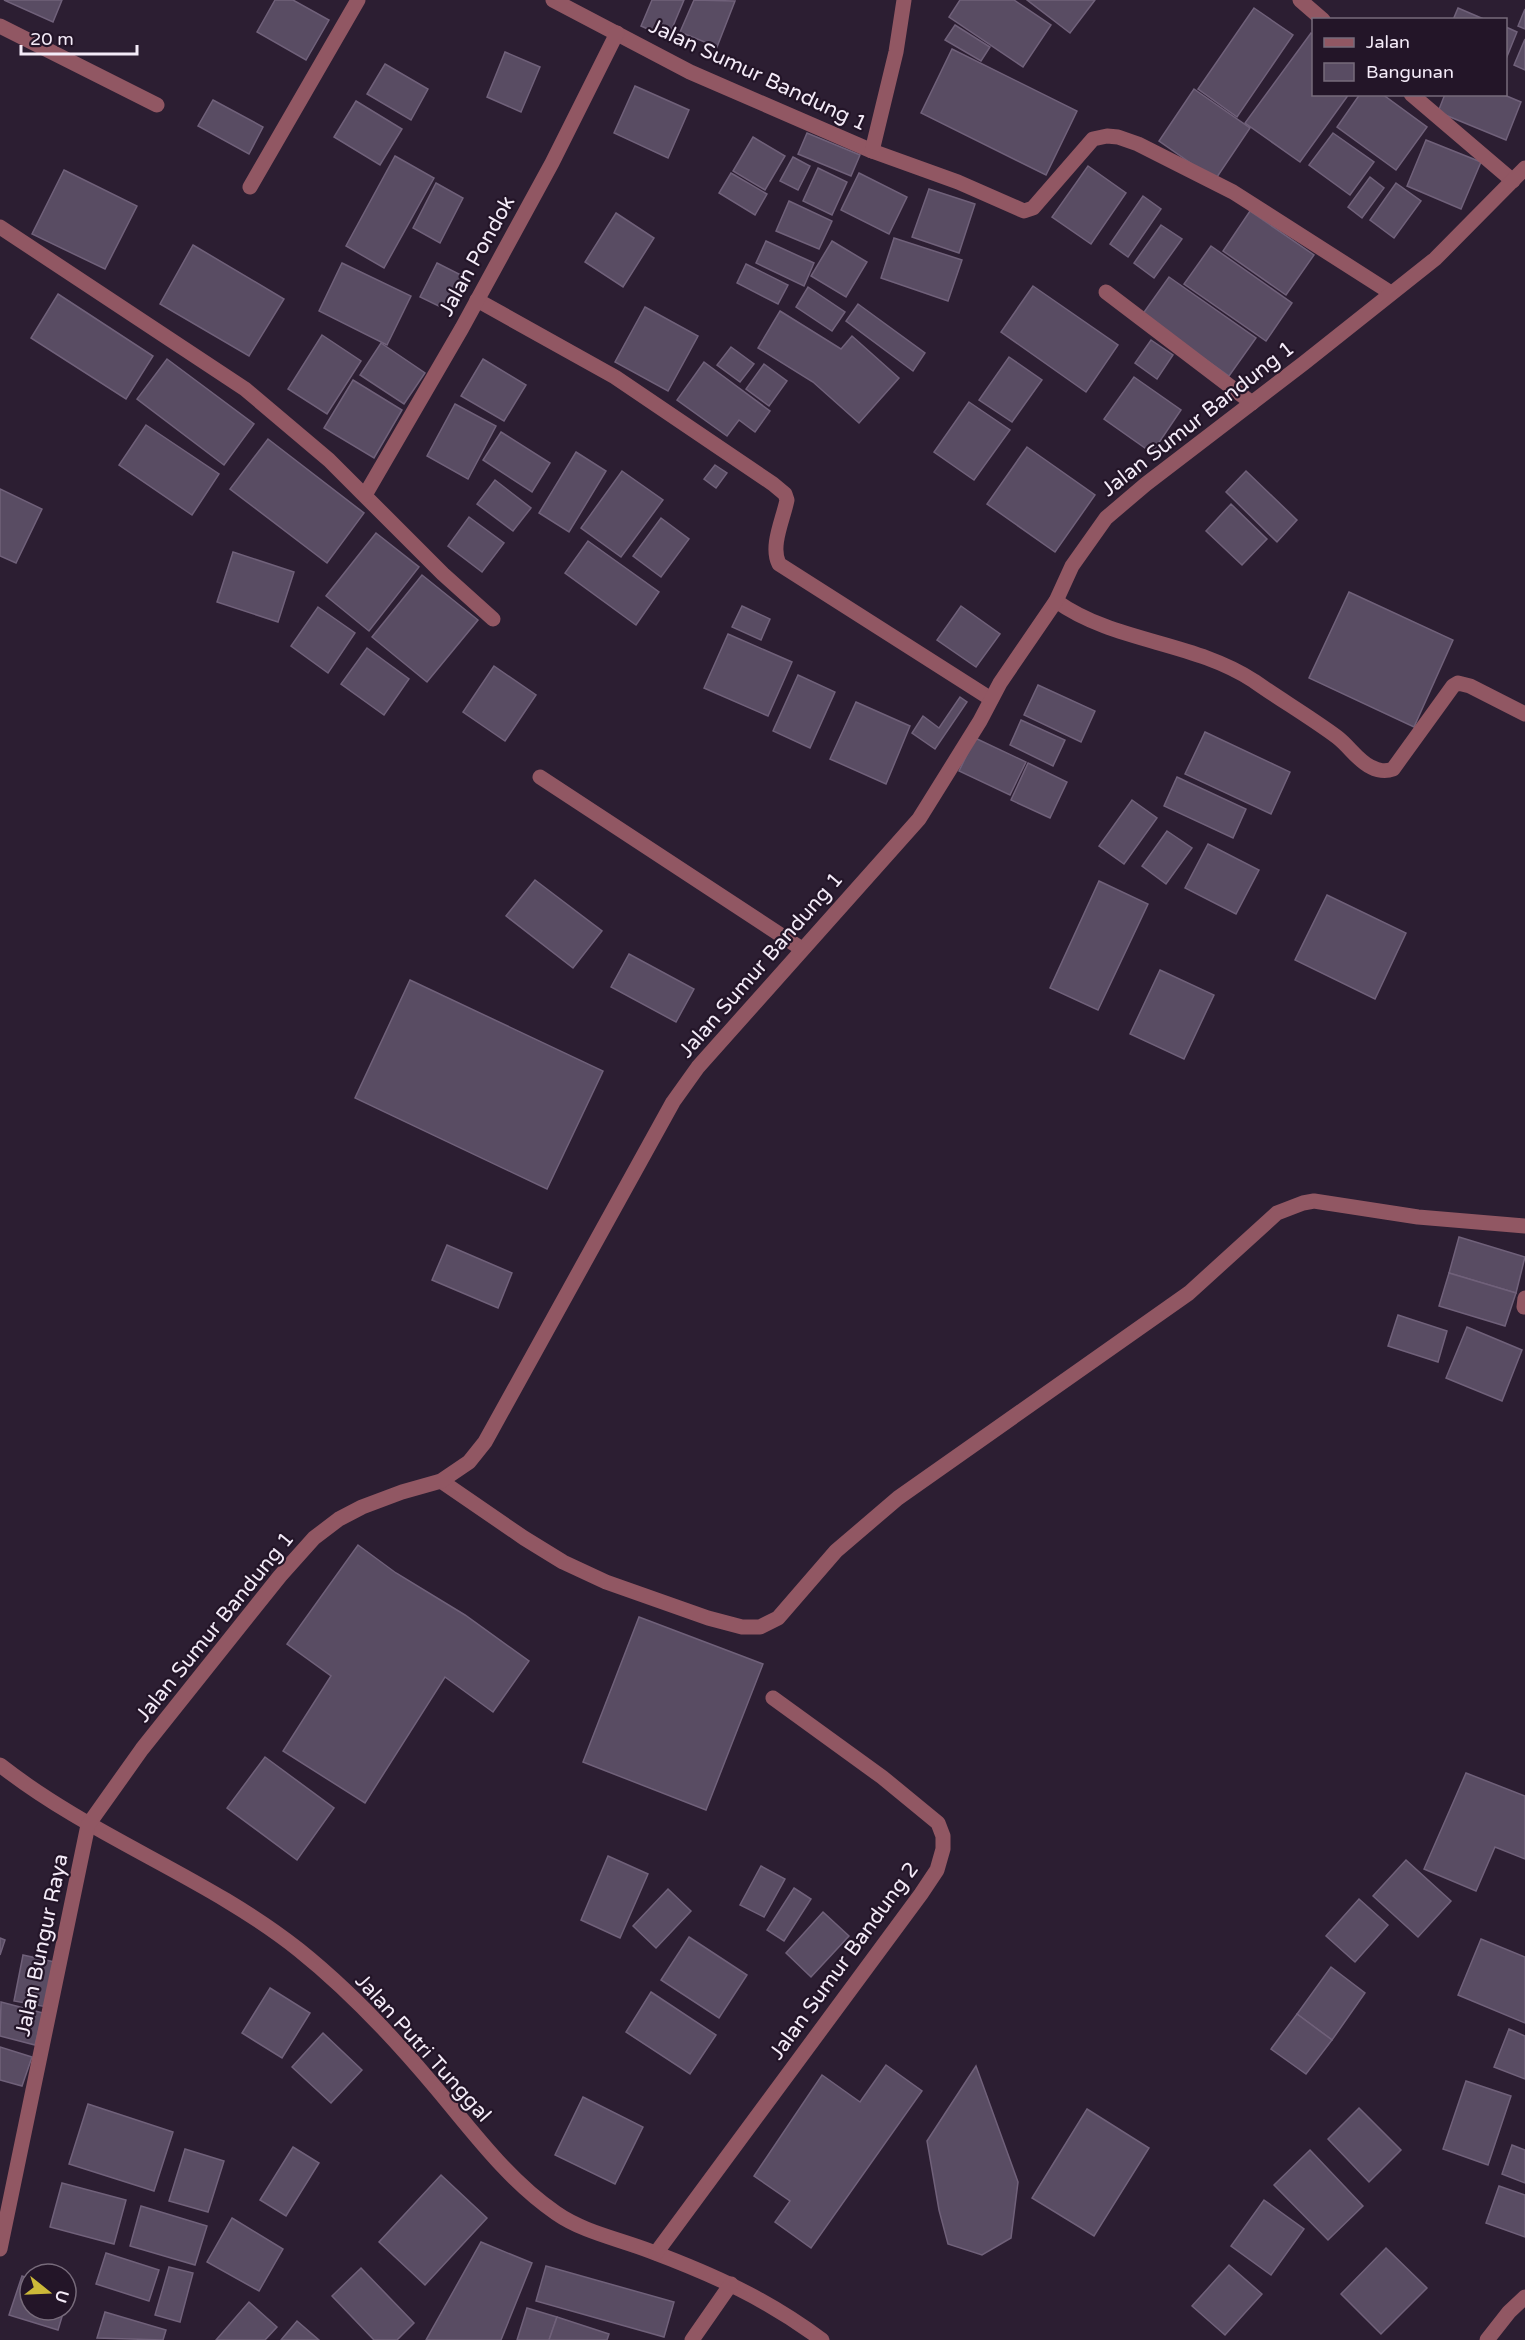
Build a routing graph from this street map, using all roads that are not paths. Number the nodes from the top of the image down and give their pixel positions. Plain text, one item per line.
1 (358, 0) edge
2 (553, 0) edge
3 (904, 0) edge
4 (1300, 0) edge
5 (1321, 18) edge
6 (0, 26) edge
7 (617, 33) junction
8 (1413, 96) edge
9 (157, 105) dead end
10 (872, 151) junction
11 (1525, 168) edge
12 (1513, 181) junction
13 (250, 187) dead end
14 (0, 227) edge
15 (1106, 292) dead end
16 (1391, 293) junction
17 (477, 300) junction
18 (1252, 403) junction
19 (365, 495) junction
20 (1056, 601) junction
21 (493, 619) dead end
22 (992, 699) junction
23 (1525, 714) edge
24 (540, 777) dead end
25 (802, 949) junction
26 (1525, 1226) edge
27 (441, 1481) junction
28 (773, 1698) dead end
29 (0, 1765) edge
30 (88, 1825) junction
31 (0, 2250) edge
32 (656, 2253) junction
33 (731, 2284) junction
34 (1525, 2297) edge
35 (692, 2340) edge
36 (822, 2340) edge
37 (1487, 2340) edge

1 - 13 street
2 - 7 street, Jalan Sumur Bandung 1
3 - 10 street, Jalan Sumur Bandung 1
4 - 5 street
6 - 9 street
7 - 10 street, Jalan Sumur Bandung 1
7 - 17 street, Jalan Pondok
8 - 12 street
10 - 16 street
11 - 12 street, Jalan Sumur Bandung 1
12 - 16 street, Jalan Sumur Bandung 1
14 - 19 street
15 - 18 street
16 - 18 street, Jalan Sumur Bandung 1
17 - 19 street, Jalan Pondok
17 - 22 street
18 - 20 street, Jalan Sumur Bandung 1
19 - 21 street
20 - 22 street, Jalan Sumur Bandung 1
20 - 23 street
22 - 25 street, Jalan Sumur Bandung 1
24 - 25 street
25 - 27 street, Jalan Sumur Bandung 1
26 - 27 street
27 - 30 street, Jalan Sumur Bandung 1
28 - 32 street, Jalan Sumur Bandung 2
29 - 30 street, Jalan Putri Tunggal
30 - 31 street, Jalan Bungur Raya
30 - 32 street, Jalan Putri Tunggal
32 - 33 street, Jalan Putri Tunggal
33 - 35 street
33 - 36 street, Jalan Putri Tunggal
34 - 37 street

